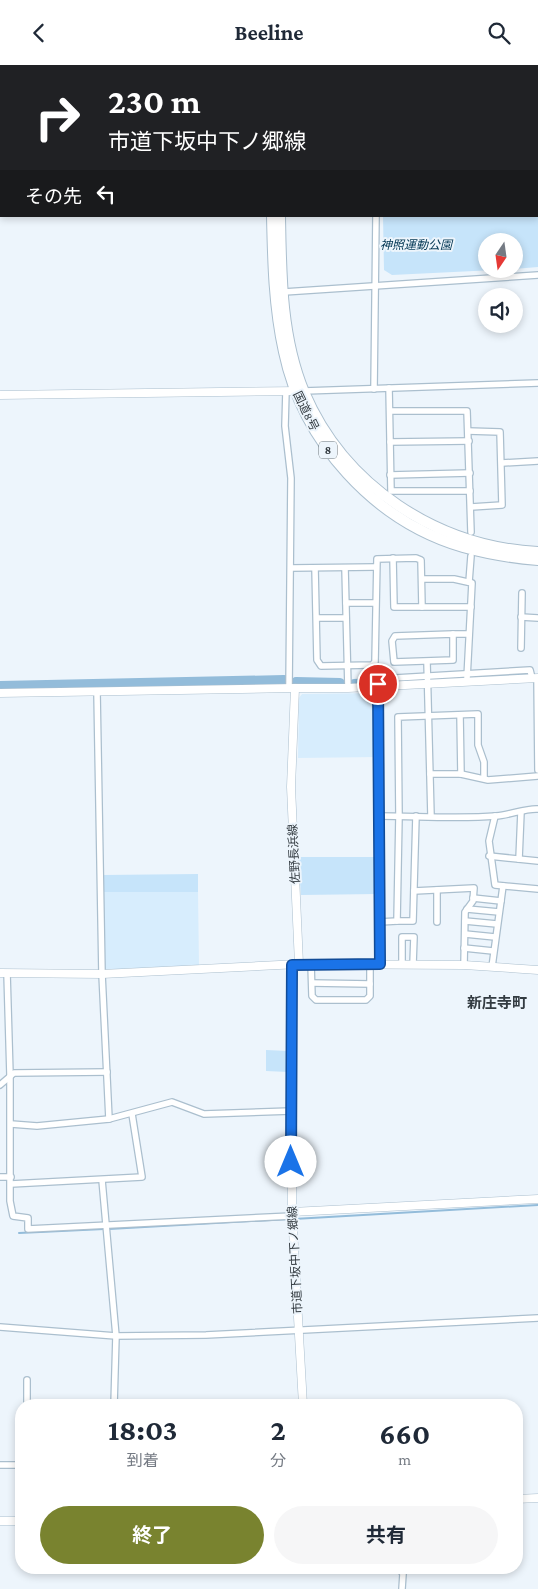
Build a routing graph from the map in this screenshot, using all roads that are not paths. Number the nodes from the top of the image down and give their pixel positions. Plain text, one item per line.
1 (272, 217) edge
2 (280, 217) edge
3 (376, 217) edge
4 (538, 275) edge
5 (376, 285) junction
6 (284, 292) junction
7 (538, 383) edge
8 (389, 388) junction
9 (374, 389) junction
10 (296, 391) junction
11 (0, 395) edge
12 (390, 411) junction
13 (468, 431) junction
14 (469, 441) junction
15 (390, 442) junction
16 (538, 461) edge
17 (502, 463) junction
18 (470, 473) junction
19 (390, 475) junction
20 (470, 491) junction
21 (471, 507) junction
22 (470, 532) dead end
23 (538, 552) edge
24 (471, 556) dead end
25 (393, 558) junction
26 (538, 560) edge
27 (375, 567) junction
28 (315, 568) junction
29 (345, 568) junction
30 (291, 569) junction
31 (422, 579) junction
32 (469, 582) junction
33 (522, 593) dead end
34 (346, 603) junction
35 (374, 603) junction
36 (422, 607) junction
37 (470, 607) junction
38 (346, 617) junction
39 (521, 617) junction
40 (317, 618) junction
41 (538, 618) edge
42 (453, 634) junction
43 (469, 634) junction
44 (522, 648) dead end
45 (427, 662) junction
46 (347, 665) junction
47 (534, 676) edge
48 (468, 679) junction
49 (428, 681) junction
50 (378, 684) junction
51 (292, 688) junction
52 (348, 688) junction
53 (98, 692) junction
54 (0, 693) edge
55 (429, 715) junction
56 (460, 715) junction
57 (538, 771) edge
58 (430, 773) junction
59 (461, 773) junction
60 (538, 776) edge
61 (484, 778) junction
62 (538, 809) edge
63 (521, 813) junction
64 (379, 816) junction
65 (399, 816) junction
66 (416, 816) junction
67 (431, 816) junction
68 (495, 816) junction
69 (489, 856) junction
70 (519, 859) junction
71 (538, 861) edge
72 (503, 886) junction
73 (538, 889) edge
74 (437, 890) junction
75 (414, 891) junction
76 (473, 898) junction
77 (501, 901) junction
78 (467, 909) junction
79 (499, 913) junction
80 (380, 921) junction
81 (396, 921) junction
82 (465, 921) junction
83 (437, 922) dead end
84 (497, 924) junction
85 (465, 934) junction
86 (495, 937) junction
87 (464, 948) junction
88 (494, 951) junction
89 (296, 964) junction
90 (311, 964) junction
91 (370, 964) junction
92 (380, 964) junction
93 (402, 964) junction
94 (413, 965) junction
95 (464, 965) junction
96 (492, 967) junction
97 (538, 970) edge
98 (3, 973) edge
99 (102, 974) junction
100 (312, 983) junction
101 (370, 984) junction
102 (107, 1073) junction
103 (10, 1075) junction
104 (0, 1085) edge
105 (291, 1111) junction
106 (132, 1114) junction
107 (109, 1119) junction
108 (11, 1124) junction
109 (0, 1177) edge
110 (11, 1177) junction
111 (102, 1180) junction
112 (11, 1185) junction
113 (538, 1199) edge
114 (292, 1217) junction
115 (106, 1224) junction
116 (538, 1318) edge
117 (0, 1327) edge
118 (298, 1330) junction
119 (116, 1336) junction
120 (28, 1380) dead end
121 (27, 1399) edge
122 (114, 1399) edge
123 (303, 1399) edge
124 (0, 1465) edge
125 (15, 1465) edge
126 (538, 1498) edge
127 (523, 1499) edge
128 (0, 1521) edge
129 (15, 1521) edge
130 (403, 1574) edge
131 (402, 1589) edge

1 - 10 highway, 国道8号 / 8
2 - 6 highway, 国道8号 / 8
3 - 5 street
4 - 5 street
5 - 6 street
5 - 9 street
6 - 10 highway, 国道8号 / 8
7 - 8 street
8 - 9 street
8 - 12 street
9 - 10 street
10 - 11 street
10 - 23 highway, 国道8号 / 8
10 - 26 highway, 国道8号 / 8
10 - 30 street
12 - 13 street
12 - 15 street
13 - 14 street
13 - 17 street
14 - 15 street
14 - 18 street
15 - 19 street
16 - 17 street
17 - 21 street
18 - 19 street
18 - 20 street
19 - 20 street
20 - 21 street
21 - 22 street
24 - 32 street
25 - 27 street
25 - 31 street
25 - 36 street
27 - 29 street
27 - 35 street
28 - 29 street
28 - 30 street
28 - 40 street
29 - 34 street
30 - 51 street
31 - 32 street
31 - 36 street
32 - 37 street
33 - 39 street
34 - 35 street
34 - 38 street
35 - 46 street
36 - 37 street
37 - 43 street
38 - 40 street
38 - 46 street
39 - 41 street
39 - 44 street
40 - 46 street
42 - 43 street
42 - 45 street
42 - 45 street
43 - 48 street
45 - 49 street
46 - 52 street
47 - 48 street
47 - 57 street
48 - 49 street
49 - 50 street
49 - 55 street
50 - 52 street
50 - 64 street
51 - 52 street
51 - 53 street
51 - 89 street, 佐野長浜線
53 - 54 street
53 - 99 street
55 - 56 street
55 - 58 street
55 - 65 street
56 - 59 street
56 - 61 street
58 - 59 street
58 - 67 street
59 - 61 street
60 - 61 street
62 - 63 street
63 - 68 street
63 - 70 street
64 - 65 street
64 - 80 street
65 - 66 street
65 - 81 street
66 - 67 street
66 - 75 street
67 - 68 street
68 - 69 street
69 - 70 street
69 - 72 street
70 - 71 street
72 - 73 street
72 - 77 street
74 - 75 street
74 - 76 street
74 - 83 street
75 - 81 street
76 - 77 street
76 - 78 street
77 - 79 street
78 - 79 street
78 - 82 street
79 - 84 street
80 - 81 street
80 - 92 street
82 - 84 street
82 - 85 street
84 - 86 street
85 - 86 street
85 - 87 street
86 - 88 street
87 - 88 street
87 - 95 street
88 - 96 street
89 - 90 street
89 - 99 street
89 - 105 street, 市道下坂中下ノ郷線
90 - 91 street
90 - 100 street
91 - 92 street
91 - 101 street
92 - 93 street
93 - 94 street
93 - 94 street
94 - 95 street
95 - 96 street
96 - 97 street
98 - 99 street
98 - 103 street
99 - 102 street
100 - 101 street
100 - 101 street
102 - 103 street
102 - 107 street
103 - 104 street
103 - 108 street
105 - 106 street
105 - 114 street, 市道下坂中下ノ郷線
106 - 107 street
106 - 111 street
107 - 108 street
108 - 110 street
109 - 110 street
110 - 112 street
111 - 112 street
111 - 115 street
112 - 115 street
113 - 114 street
114 - 115 street
114 - 118 street, 市道下坂中下ノ郷線
115 - 119 street
116 - 118 street
117 - 119 street
118 - 119 street
118 - 123 street, 市道下坂中下ノ郷線
119 - 122 street
120 - 121 street
124 - 125 street
126 - 127 street
128 - 129 street
130 - 131 street

